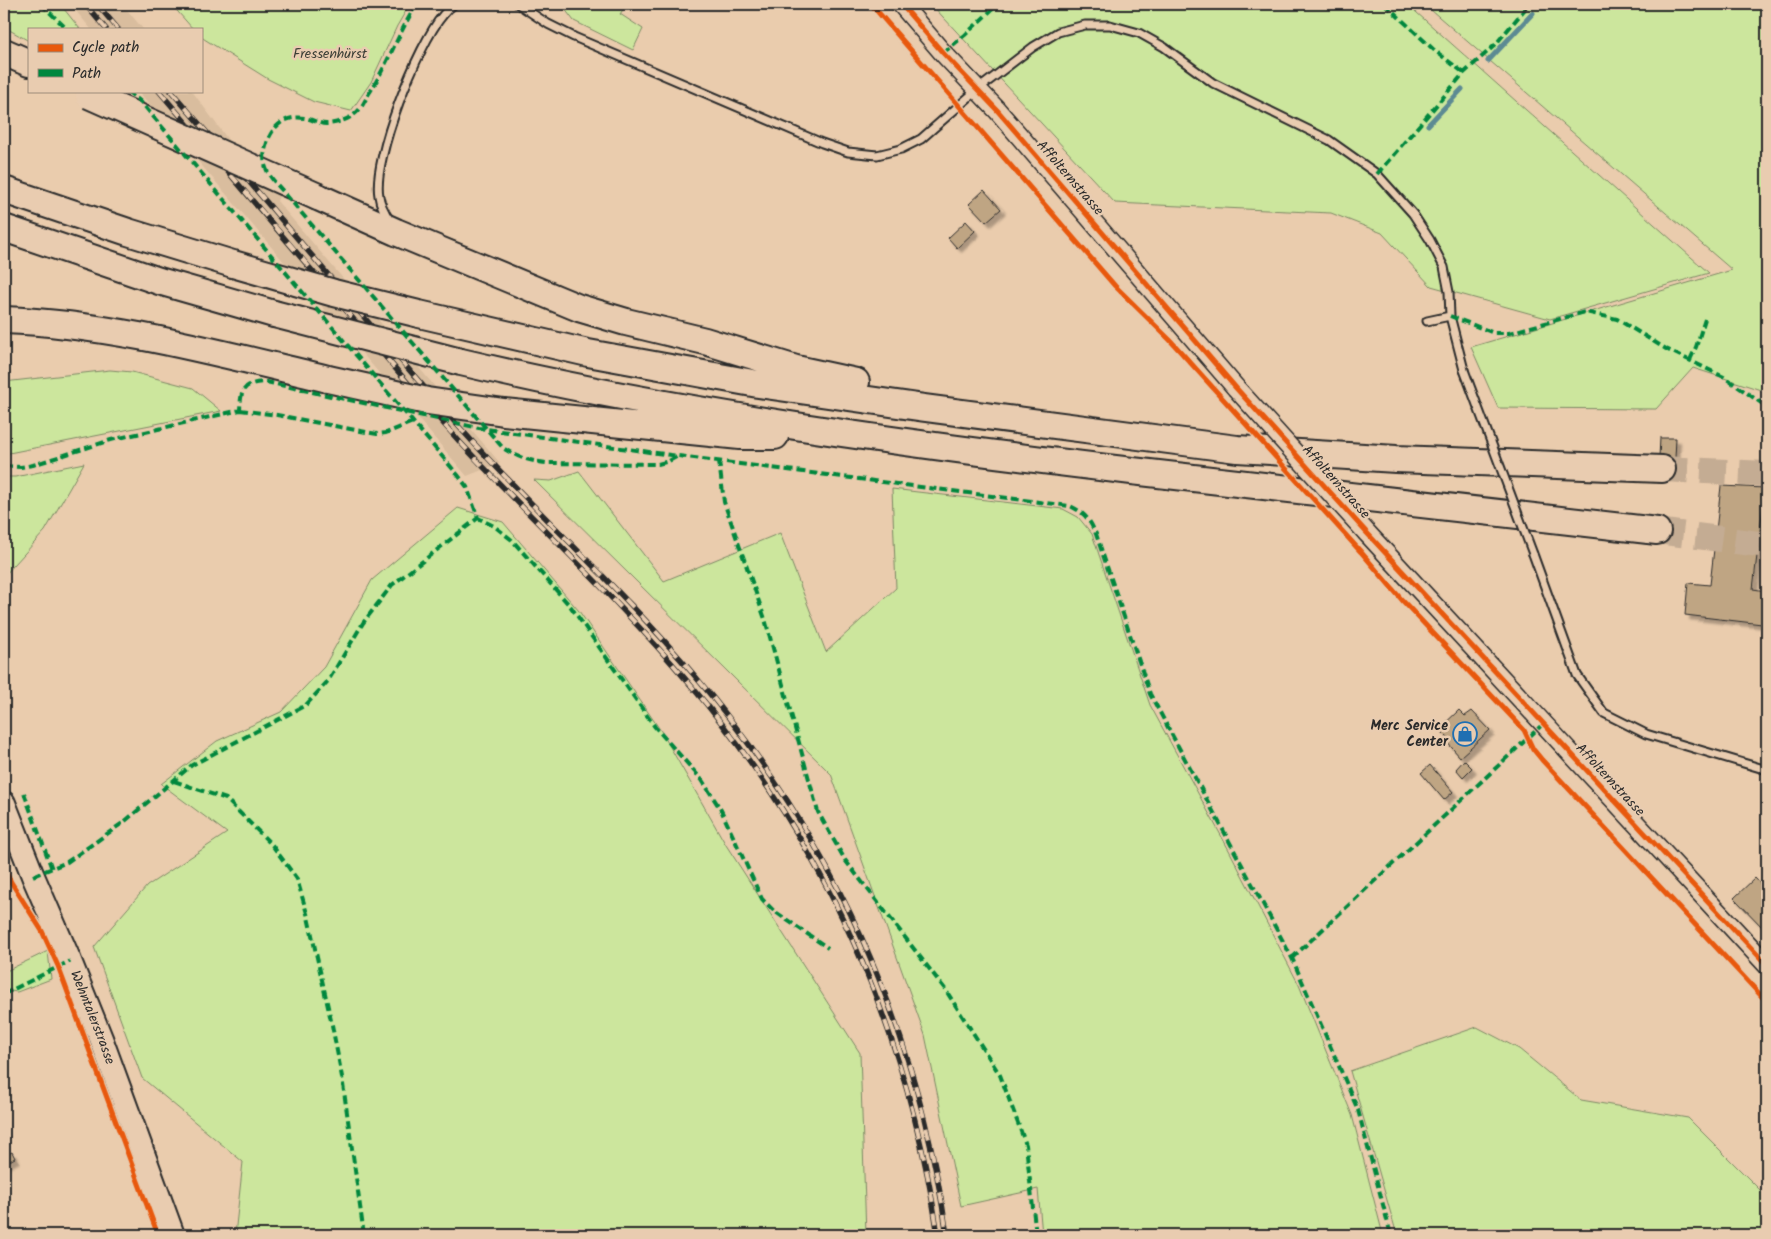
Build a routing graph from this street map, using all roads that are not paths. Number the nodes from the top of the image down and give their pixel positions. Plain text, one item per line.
1 (454, 4) edge
2 (518, 4) edge
3 (901, 4) edge
4 (4, 52) edge
5 (28, 63) edge
6 (977, 90) junction
7 (85, 93) edge
8 (4, 190) edge
9 (4, 228) edge
10 (396, 232) junction
11 (1450, 316) junction
12 (4, 320) edge
13 (1427, 321) dead end
14 (1037, 422) junction
15 (843, 434) junction
16 (1662, 469) tunnel mouth
17 (1657, 531) tunnel mouth
18 (1767, 770) edge
19 (4, 803) edge
20 (1767, 965) edge
21 (173, 1235) edge

1 - 10 lane
2 - 6 lane
3 - 6 street, Affolternstrasse
4 - 5 highway
6 - 11 lane
6 - 20 street, Affolternstrasse, bridge
7 - 10 highway, bridge
8 - 14 highway, bridge
9 - 15 highway, bridge
10 - 14 highway
11 - 13 lane
11 - 18 lane, bridge
12 - 15 highway, bridge
14 - 16 highway
15 - 17 highway
19 - 21 main road, Wehntalerstrasse

